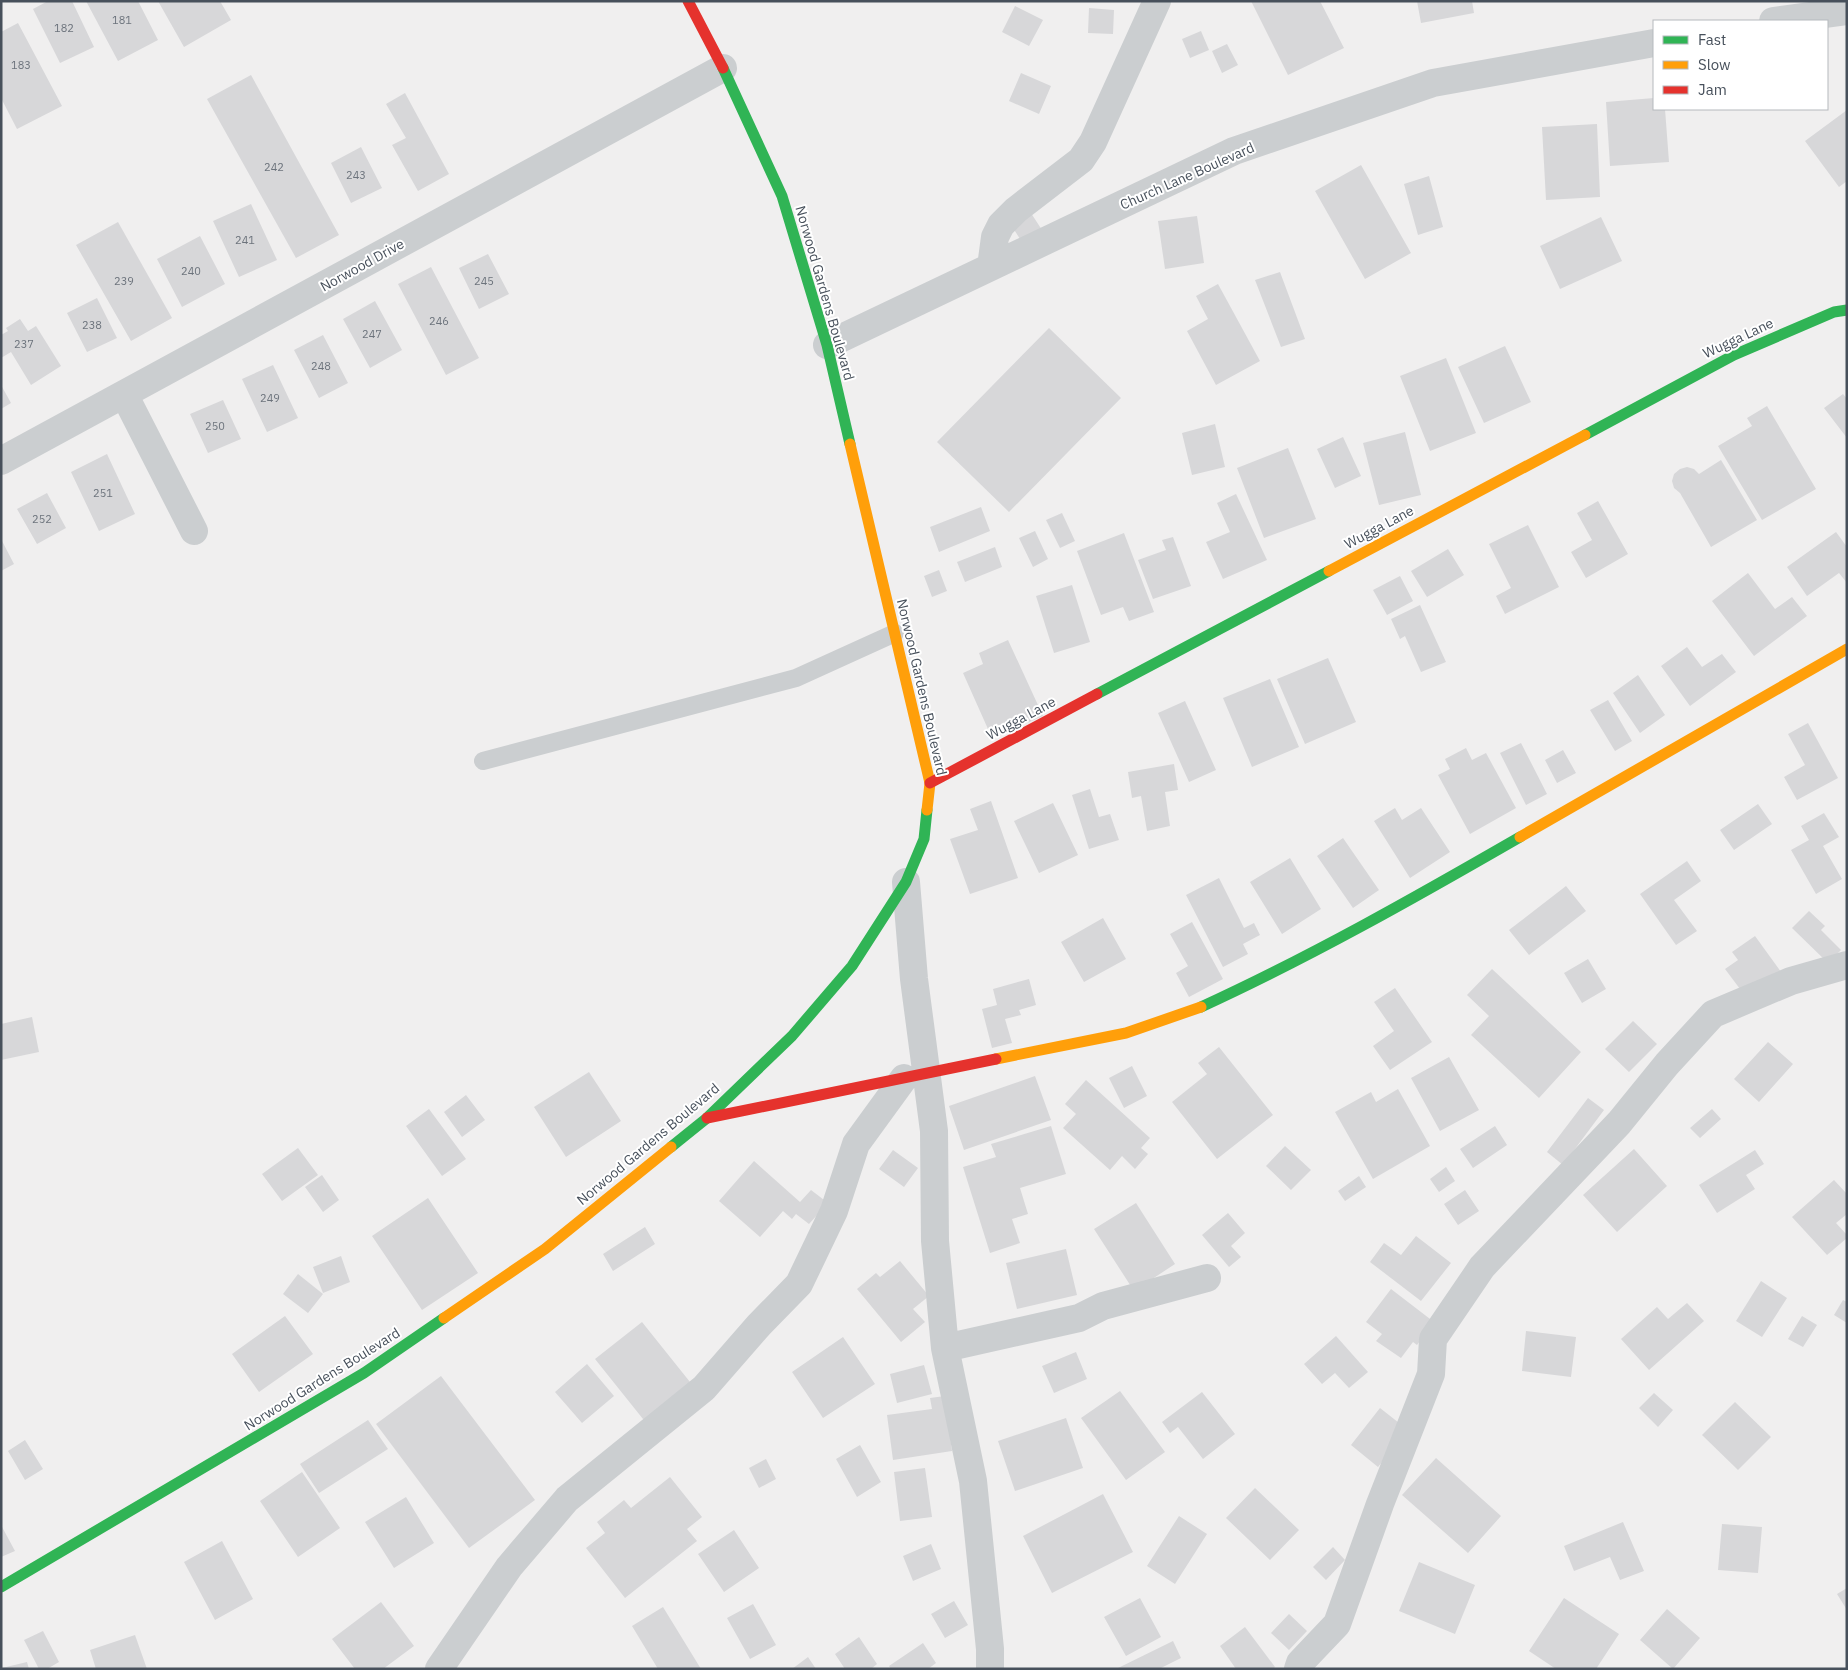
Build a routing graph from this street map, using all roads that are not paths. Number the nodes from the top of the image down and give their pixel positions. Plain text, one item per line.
1 (688, 1) edge
2 (1157, 1) edge
3 (1847, 11) edge
4 (1780, 20) edge
5 (1653, 43) edge
6 (723, 68) junction
7 (991, 267) junction
8 (1847, 310) edge
9 (826, 345) junction
10 (124, 394) junction
11 (1, 461) edge
12 (194, 531) dead end
13 (895, 633) junction
14 (1847, 649) edge
15 (483, 761) dead end
16 (930, 783) junction
17 (906, 882) junction
18 (1847, 965) edge
19 (915, 1076) junction
20 (707, 1118) junction
21 (1207, 1278) dead end
22 (945, 1348) junction
23 (1, 1586) edge
24 (439, 1669) edge
25 (990, 1669) edge
26 (1298, 1669) edge

1 - 6 street, Norwood Gardens Boulevard
2 - 7 street
3 - 4 street
5 - 7 street, Church Lane Boulevard
6 - 9 street, Norwood Gardens Boulevard
6 - 10 street, Norwood Drive
7 - 9 street, Church Lane Boulevard
8 - 16 street, Wugga Lane
9 - 13 street, Norwood Gardens Boulevard
10 - 11 street, Norwood Drive
10 - 12 street
13 - 15 lane
13 - 16 street, Norwood Gardens Boulevard
14 - 19 street
16 - 17 street, Norwood Gardens Boulevard
17 - 19 street
17 - 20 street, Norwood Gardens Boulevard
18 - 26 street
19 - 20 street
19 - 22 street
19 - 24 street
20 - 23 street, Norwood Gardens Boulevard
21 - 22 street
22 - 25 street

